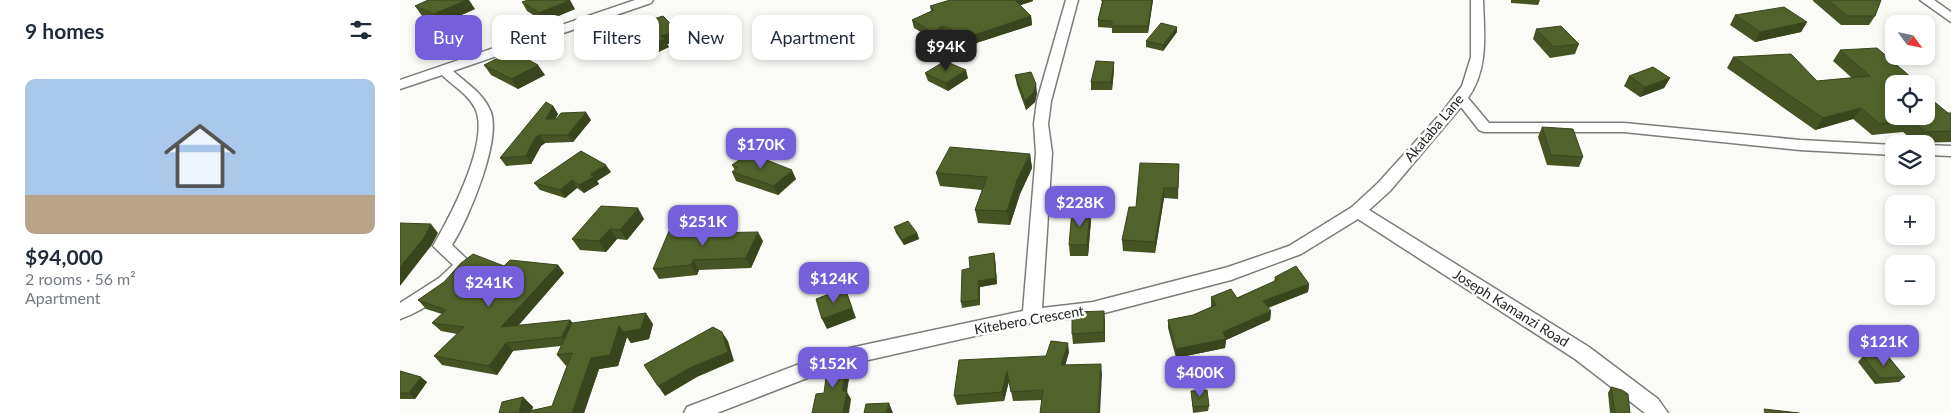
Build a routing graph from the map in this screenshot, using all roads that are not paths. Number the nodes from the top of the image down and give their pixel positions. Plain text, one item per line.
1 (647, 0) edge
2 (1072, 0) edge
3 (1477, 0) edge
4 (1926, 0) edge
5 (1951, 18) edge
6 (445, 71) junction
7 (400, 85) edge
8 (1460, 98) junction
9 (1885, 150) edge
10 (1935, 150) edge
11 (1951, 151) edge
12 (1358, 211) junction
13 (400, 312) edge
14 (1032, 316) junction
15 (694, 413) edge
16 (1658, 413) edge

1 - 6 street
2 - 14 street
3 - 8 street, Akataba Lane
4 - 5 street
6 - 7 street
6 - 13 street
8 - 9 street
8 - 12 street, Akataba Lane
10 - 11 street
12 - 14 street, Kitebero Crescent
12 - 16 street, Joseph Kamanzi Road
14 - 15 street, Kitebero Crescent

